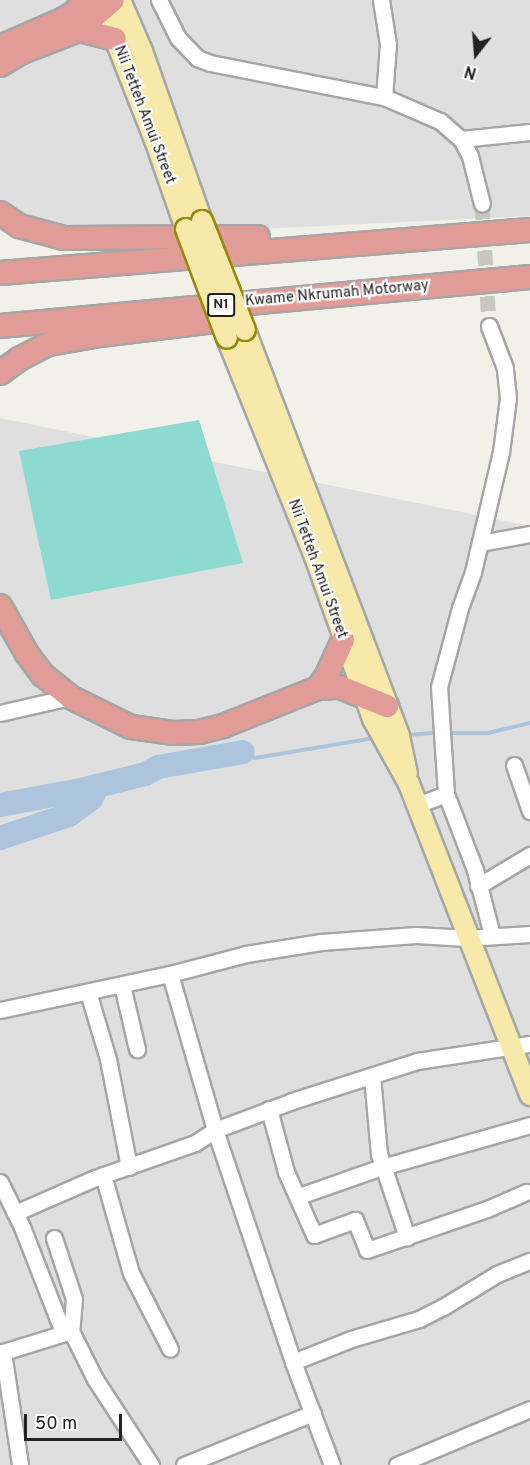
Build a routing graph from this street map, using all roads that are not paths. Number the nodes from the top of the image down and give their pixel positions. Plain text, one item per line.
1 (159, 0) edge
2 (381, 0) edge
3 (104, 2) edge
4 (79, 30) junction
5 (115, 39) junction
6 (0, 47) edge
7 (0, 66) edge
8 (384, 97) junction
9 (530, 132) edge
10 (461, 139) junction
11 (482, 204) tunnel mouth
12 (0, 213) edge
13 (194, 225) junction
14 (530, 230) edge
15 (436, 238) junction
16 (0, 273) edge
17 (530, 277) edge
18 (441, 285) junction
19 (0, 326) edge
20 (489, 326) tunnel mouth
21 (0, 373) edge
22 (530, 534) edge
23 (480, 543) junction
24 (0, 606) edge
25 (343, 640) junction
26 (318, 688) junction
27 (364, 696) junction
28 (70, 697) junction
29 (387, 706) junction
30 (0, 713) edge
31 (514, 765) dead end
32 (409, 784) junction
33 (446, 794) junction
34 (417, 805) junction
35 (530, 811) edge
36 (530, 855) edge
37 (478, 886) junction
38 (530, 934) edge
39 (492, 935) junction
40 (467, 938) junction
41 (170, 975) junction
42 (122, 985) junction
43 (88, 992) junction
44 (0, 1010) edge
45 (530, 1044) edge
46 (137, 1049) dead end
47 (511, 1049) junction
48 (372, 1076) junction
49 (530, 1095) edge
50 (269, 1109) junction
51 (530, 1125) edge
52 (215, 1130) junction
53 (129, 1167) junction
54 (382, 1167) junction
55 (103, 1175) junction
56 (0, 1182) edge
57 (526, 1192) dead end
58 (299, 1197) junction
59 (15, 1213) junction
60 (406, 1237) junction
61 (54, 1238) dead end
62 (530, 1262) edge
63 (67, 1332) junction
64 (170, 1349) dead end
65 (2, 1352) edge
66 (293, 1362) junction
67 (530, 1409) edge
68 (313, 1413) junction
69 (20, 1465) edge
70 (151, 1465) edge
71 (183, 1465) edge
72 (332, 1465) edge
73 (398, 1465) edge

1 - 8 street
2 - 8 street
3 - 4 highway
3 - 5 main road, Nii Tetteh Amui Street
3 - 6 highway
3 - 13 main road
4 - 5 highway
4 - 7 highway
5 - 13 main road, Nii Tetteh Amui Street
8 - 10 street
9 - 10 street
10 - 11 street
12 - 15 highway
13 - 25 main road, Nii Tetteh Amui Street, bridge
13 - 29 main road, bridge
14 - 15 highway
15 - 16 highway
17 - 18 highway, Kwame Nkrumah Motorway / N1
18 - 19 highway, Kwame Nkrumah Motorway / N1
18 - 21 highway
20 - 23 street
22 - 23 street
23 - 33 street
24 - 28 highway
25 - 26 highway
25 - 27 main road, Nii Tetteh Amui Street
26 - 27 highway
26 - 28 highway
27 - 29 highway
27 - 32 main road, Nii Tetteh Amui Street
28 - 30 street
29 - 32 main road
31 - 35 street
32 - 34 main road, Nii Tetteh Amui Street
33 - 34 street
33 - 37 street
34 - 40 main road, Nii Tetteh Amui Street
36 - 37 street
37 - 39 street
38 - 39 street
39 - 40 street
40 - 41 street
40 - 47 main road, Nii Tetteh Amui Street
41 - 42 street
41 - 52 street
42 - 43 street
42 - 46 street
43 - 44 street
43 - 53 street
45 - 47 street
47 - 48 street
47 - 49 main road, Nii Tetteh Amui Street
48 - 50 street
48 - 54 street
50 - 52 street
50 - 58 street
51 - 54 street
52 - 53 street
52 - 66 street
53 - 55 street
54 - 58 street
54 - 60 street
55 - 59 street
55 - 64 street
56 - 59 street
57 - 60 street
58 - 60 street
59 - 63 street
61 - 63 street
62 - 66 street
63 - 65 street
63 - 70 street
65 - 69 street
66 - 68 street
67 - 73 street
68 - 71 street
68 - 72 street

